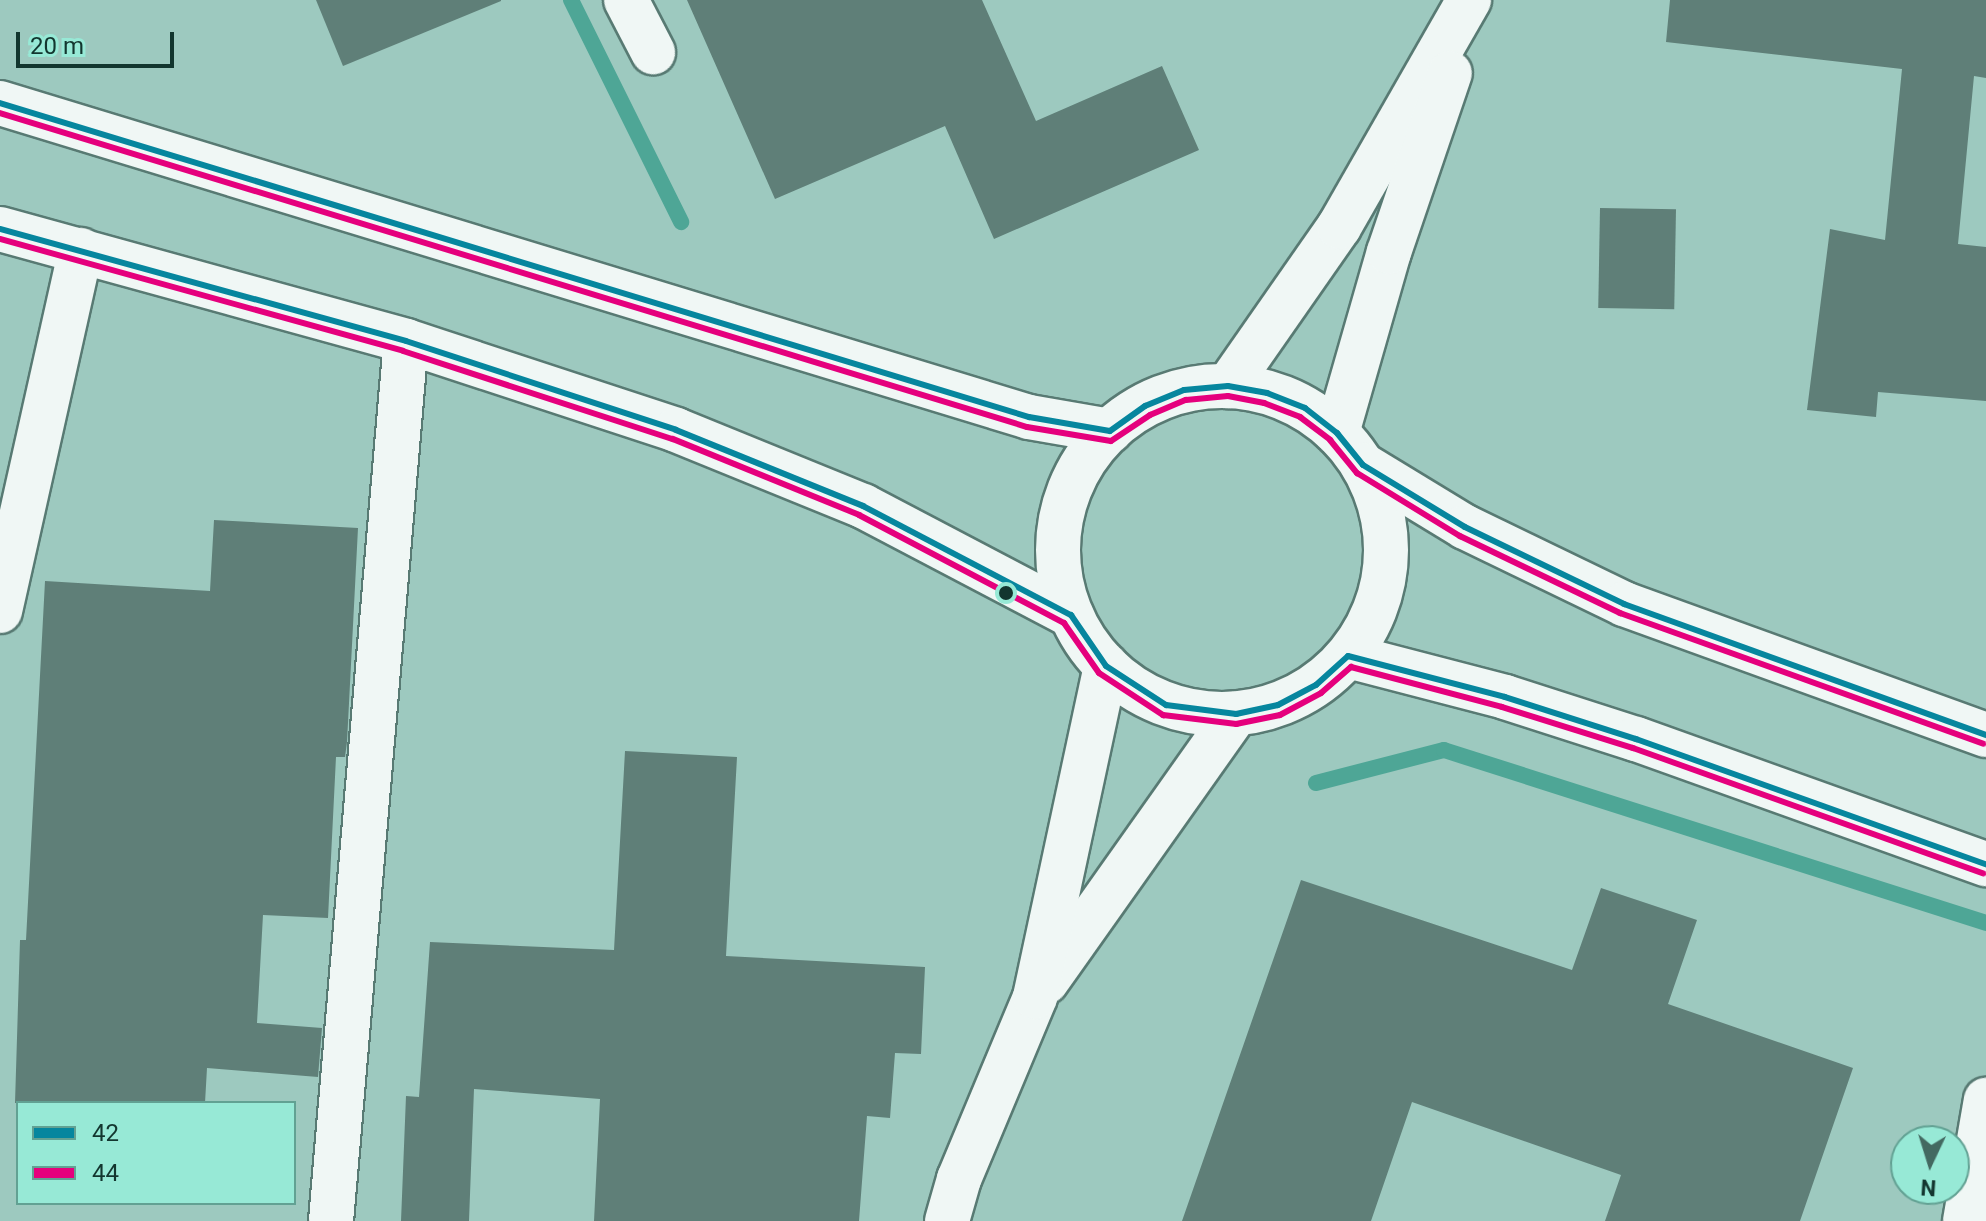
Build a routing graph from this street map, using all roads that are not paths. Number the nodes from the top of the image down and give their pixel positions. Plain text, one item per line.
1 (626, 0) edge
2 (1472, 0) edge
3 (653, 52) dead end
4 (0, 103) edge
5 (0, 229) edge
6 (81, 250) junction
7 (406, 341) junction
8 (1228, 386) junction
9 (1110, 431) junction
10 (1350, 449) junction
11 (0, 611) edge
12 (1071, 615) junction
13 (1348, 656) junction
14 (1106, 666) junction
15 (1236, 714) junction
16 (1986, 735) edge
17 (1986, 864) edge
18 (1035, 997) junction
19 (1986, 1100) edge
20 (331, 1221) edge
21 (947, 1221) edge
22 (1965, 1221) edge

1 - 3 main road
2 - 8 main road
2 - 10 main road
4 - 9 main road
5 - 6 main road
6 - 7 main road
6 - 11 main road
7 - 12 main road
7 - 20 main road
8 - 9 main road
8 - 10 main road
9 - 12 main road
10 - 13 main road
10 - 16 main road
12 - 14 main road
13 - 15 main road
13 - 17 main road
14 - 15 main road
14 - 18 main road
15 - 18 main road
18 - 21 main road
19 - 22 main road

